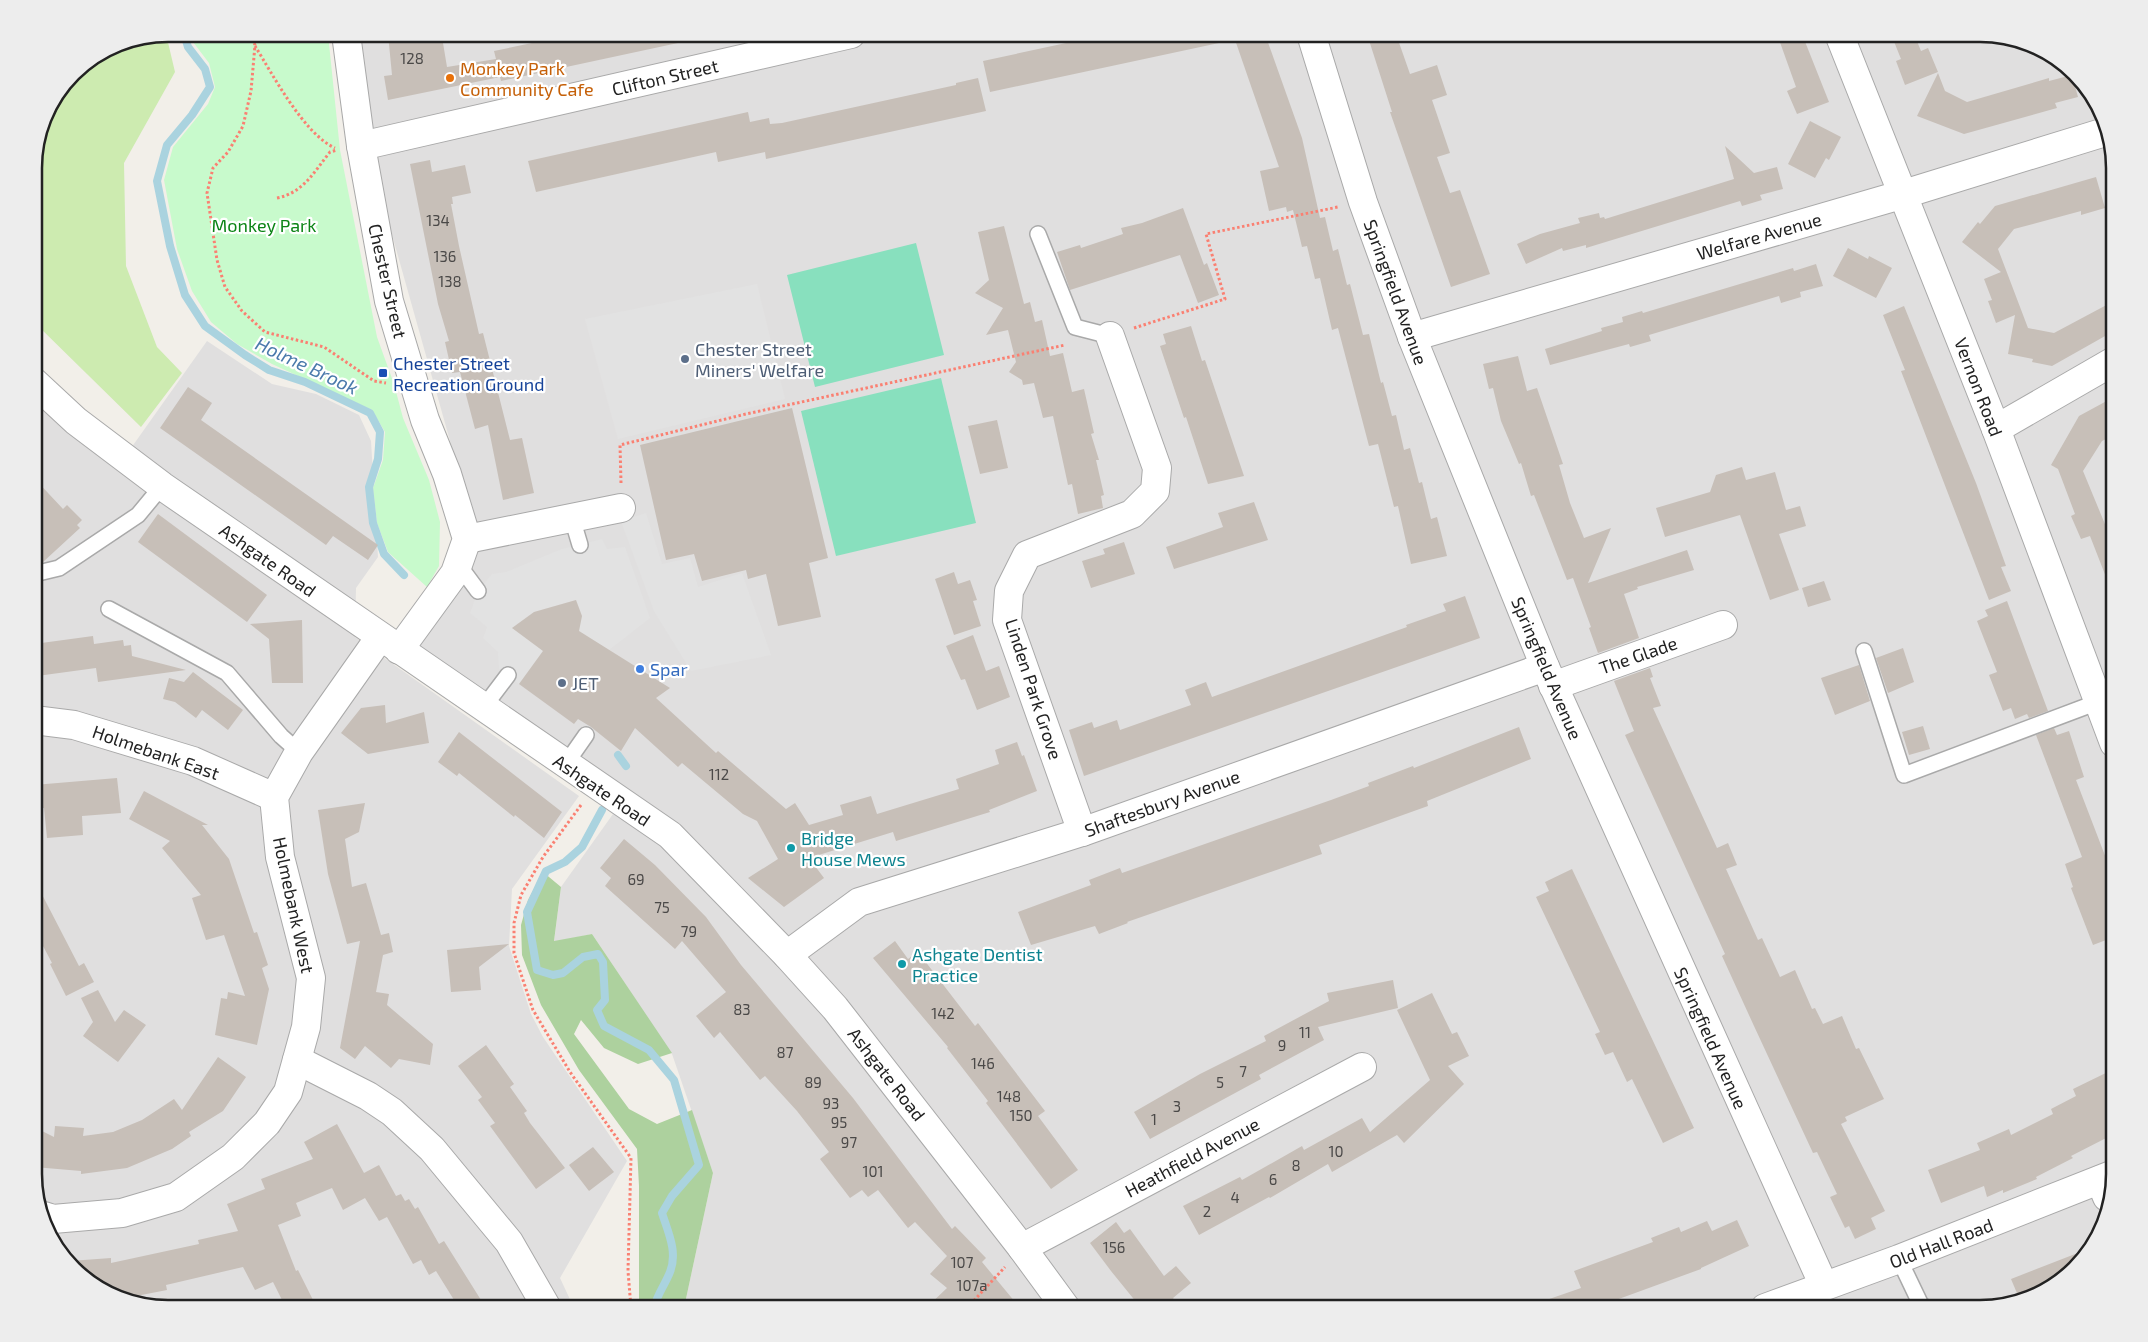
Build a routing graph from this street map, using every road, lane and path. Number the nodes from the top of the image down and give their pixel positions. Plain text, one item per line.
1 (1314, 42) edge
2 (1842, 42) edge
3 (254, 43) edge
4 (347, 43) edge
5 (813, 43) edge
6 (255, 46) junction
7 (2100, 133) edge
8 (361, 146) junction
9 (1904, 194) junction
10 (277, 198) dead end
11 (1363, 202) junction
12 (1038, 234) dead end
13 (1110, 336) junction
14 (1412, 337) junction
15 (1071, 344) dead end
16 (2106, 365) edge
17 (412, 377) junction
18 (43, 390) edge
19 (1996, 429) junction
20 (162, 486) junction
21 (621, 508) joint
22 (572, 518) junction
23 (580, 545) dead end
24 (462, 552) junction
25 (43, 572) edge
26 (478, 591) dead end
27 (109, 610) dead end
28 (1723, 626) dead end
29 (390, 644) junction
30 (1864, 651) dead end
31 (508, 675) dead end
32 (1549, 676) junction
33 (2098, 702) junction
34 (483, 708) junction
35 (43, 721) edge
36 (2106, 722) edge
37 (586, 734) dead end
38 (299, 752) junction
39 (565, 765) junction
40 (595, 786) junction
41 (274, 797) junction
42 (1082, 832) junction
43 (787, 955) junction
44 (297, 1060) junction
45 (1362, 1067) dead end
46 (2105, 1185) edge
47 (53, 1223) edge
48 (1022, 1248) junction
49 (1899, 1259) junction
50 (1824, 1286) junction
51 (542, 1300) edge
52 (630, 1300) edge
53 (975, 1300) edge
54 (1060, 1300) edge
55 (1786, 1300) edge
56 (1919, 1300) edge

1 - 11 street, Springfield Avenue
2 - 9 street, Vernon Road
3 - 6 path
4 - 8 street, Chester Street
5 - 8 street, Clifton Street
6 - 10 path
6 - 17 path
7 - 9 street, Welfare Avenue
8 - 17 street, Chester Street
9 - 14 street, Welfare Avenue
9 - 19 street, Vernon Road
11 - 13 path
11 - 14 street, Springfield Avenue
12 - 13 lane
13 - 42 street, Linden Park Grove
14 - 32 street, Springfield Avenue
15 - 21 path
16 - 19 street
17 - 24 street, Chester Street
18 - 20 street, Ashgate Road
19 - 33 street, Vernon Road
20 - 25 lane
20 - 29 street, Ashgate Road
21 - 22 street
22 - 23 lane
22 - 24 street
24 - 26 lane
24 - 29 street
27 - 38 lane
28 - 32 street, The Glade
29 - 34 street, Ashgate Road
29 - 38 street
30 - 33 lane
31 - 34 lane
32 - 42 street, Shaftesbury Avenue
32 - 50 street, Springfield Avenue
33 - 36 street, Vernon Road
34 - 39 street, Ashgate Road
35 - 41 street, Holmebank East
37 - 39 lane
38 - 41 street
39 - 40 street, Ashgate Road
40 - 43 street, Ashgate Road
40 - 52 path
41 - 44 street, Holmebank West
42 - 43 street, Shaftesbury Avenue
43 - 48 street, Ashgate Road
44 - 47 street, Holmebank West
44 - 51 street
45 - 48 street, Heathfield Avenue
46 - 49 street, Old Hall Road
48 - 53 path
48 - 54 street, Ashgate Road
49 - 50 street, Old Hall Road
49 - 56 lane
50 - 55 street, Old Hall Road

